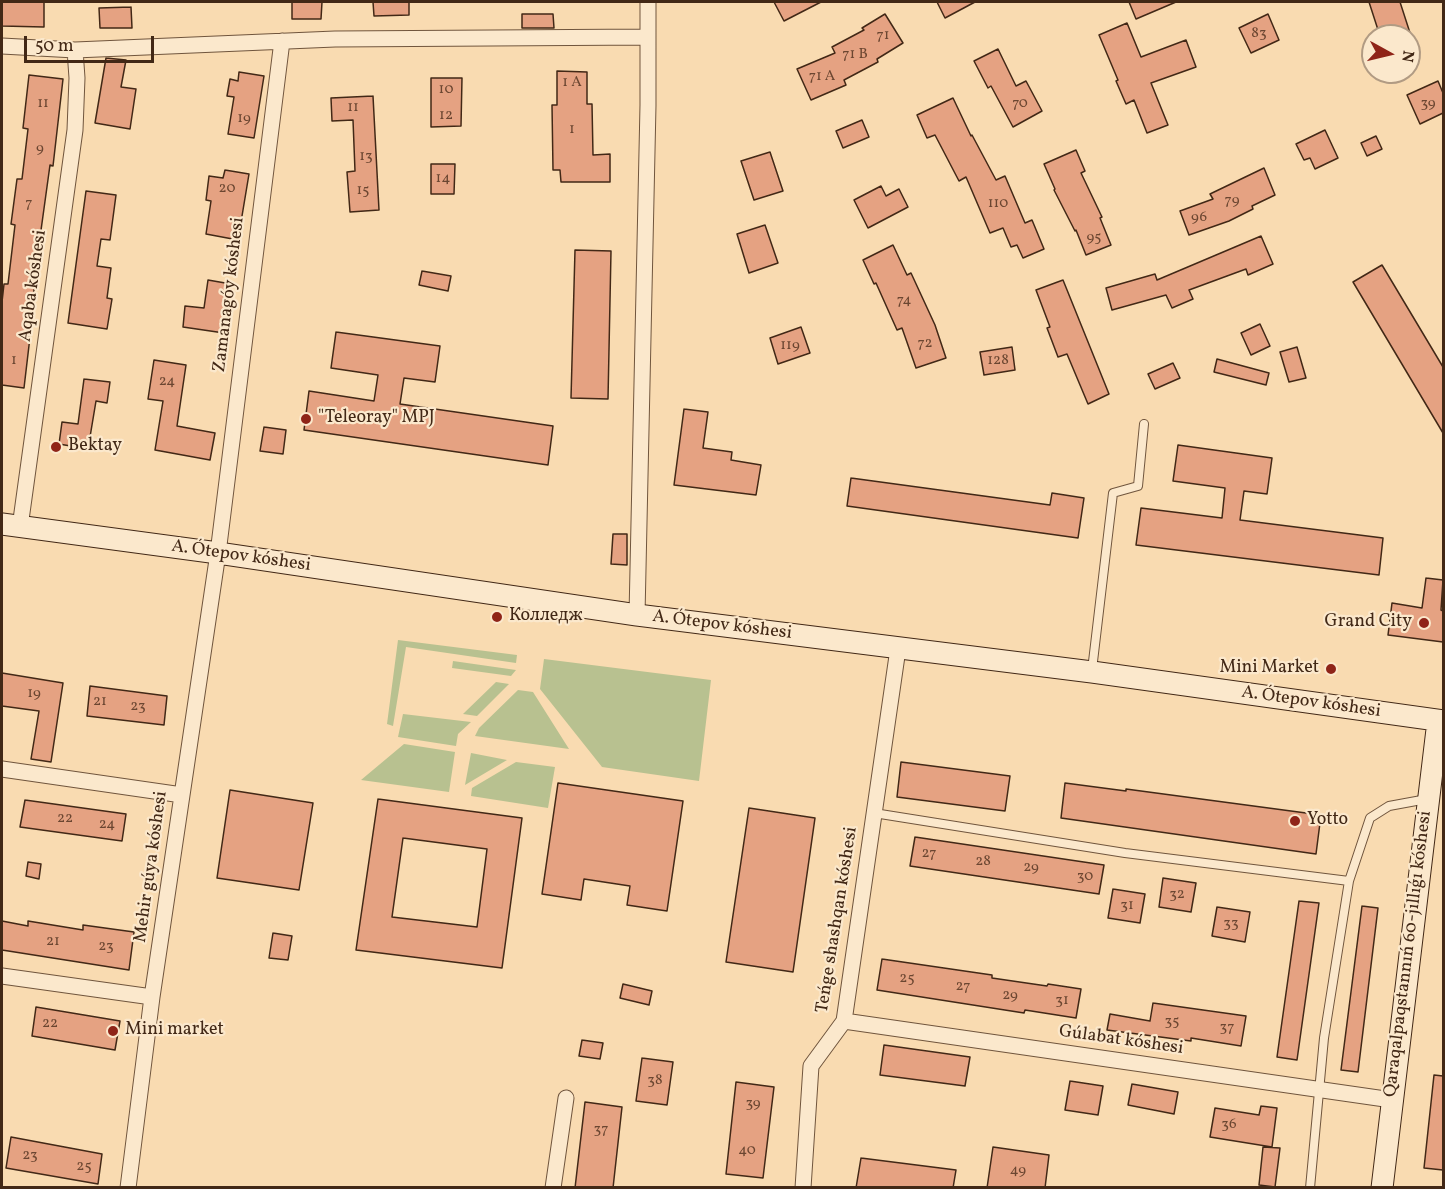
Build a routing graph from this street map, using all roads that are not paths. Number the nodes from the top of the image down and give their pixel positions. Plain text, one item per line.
1 (648, 2) edge
2 (648, 38) junction
3 (282, 40) junction
4 (2, 46) edge
5 (75, 50) junction
6 (1144, 424) dead end
7 (11, 526) edge
8 (218, 553) junction
9 (637, 615) junction
10 (898, 649) junction
11 (1092, 672) junction
12 (1441, 721) edge
13 (2, 769) edge
14 (182, 795) junction
15 (1428, 798) junction
16 (874, 813) junction
17 (1349, 880) junction
18 (2, 976) edge
19 (152, 997) junction
20 (844, 1021) junction
21 (1319, 1089) junction
22 (566, 1098) dead end
23 (1392, 1100) junction
24 (129, 1188) edge
25 (553, 1188) edge
26 (802, 1188) edge
27 (1310, 1188) edge
28 (1382, 1188) edge

1 - 2 street
2 - 3 street
2 - 9 street
3 - 5 street
3 - 8 street, Zamanagóy kóshesi
4 - 5 street
5 - 7 street, Aqaba kóshesi
6 - 11 lane
7 - 8 main road, A. Ótepov kóshesi
8 - 9 main road, A. Ótepov kóshesi
8 - 14 street, Mehir gúyа kóshesi
9 - 10 main road, A. Ótepov kóshesi
10 - 11 main road, A. Ótepov kóshesi
10 - 16 street, Teńge shashqan kóshesi
11 - 12 main road, A. Ótepov kóshesi
12 - 15 main road, Qaraqalpaqstannıń 60-jıllıǵı kóshesi
13 - 14 street
14 - 19 street, Mehir gúyа kóshesi
15 - 17 lane
15 - 23 main road, Qaraqalpaqstannıń 60-jıllıǵı kóshesi
16 - 17 lane
16 - 20 street, Teńge shashqan kóshesi
17 - 21 lane
18 - 19 street
19 - 24 street, Mehir gúyа kóshesi
20 - 21 street, Gúlabat kóshesi
20 - 26 street, Teńge shashqan kóshesi
21 - 23 street, Gúlabat kóshesi
21 - 27 lane
22 - 25 street
23 - 28 main road, Qaraqalpaqstannıń 60-jıllıǵı kóshesi

